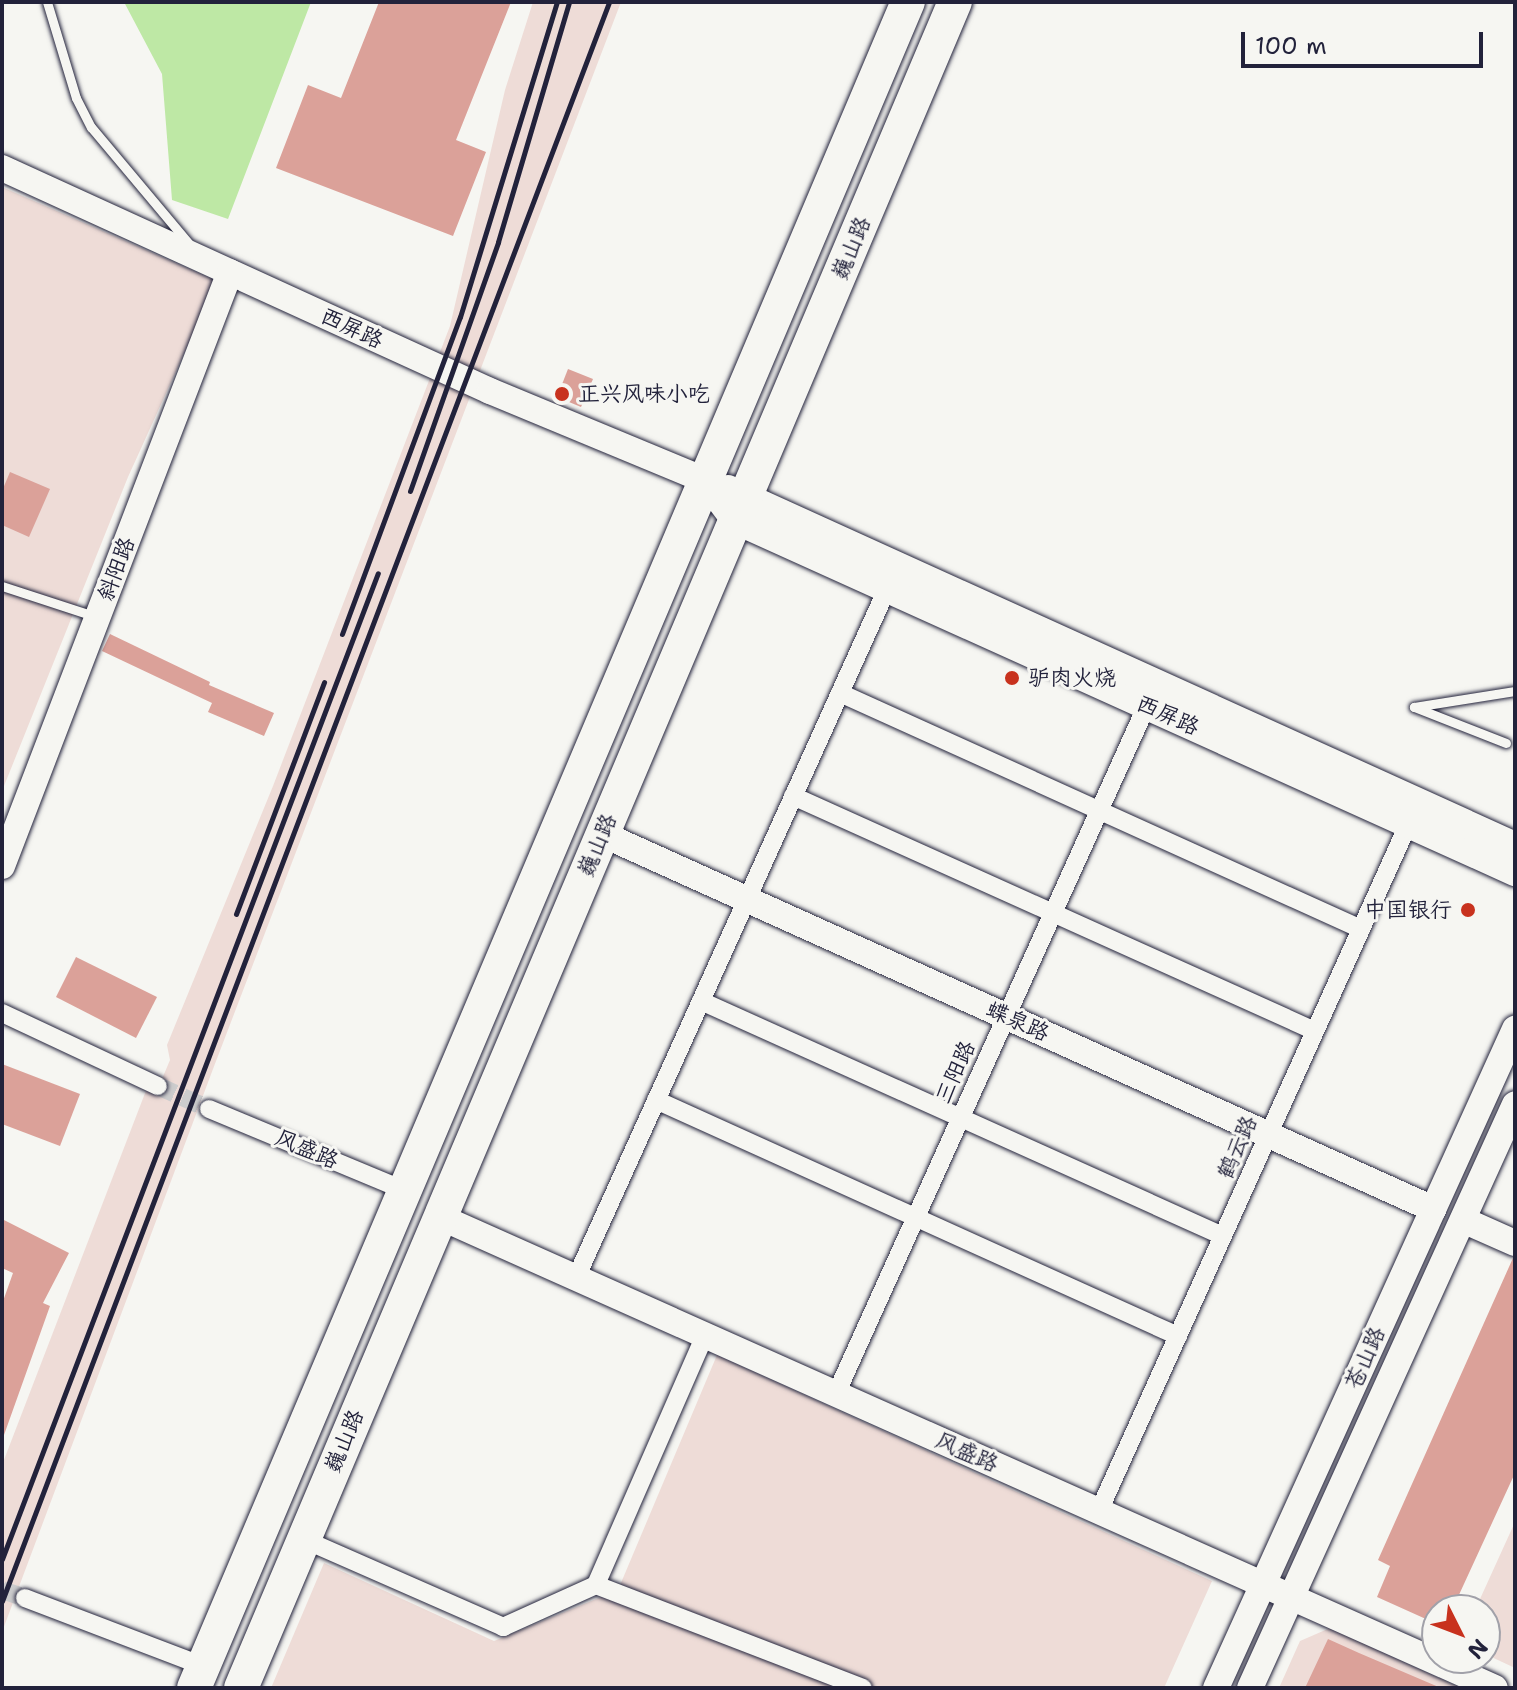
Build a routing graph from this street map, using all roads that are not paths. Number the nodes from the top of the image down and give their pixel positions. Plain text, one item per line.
1 (47, 2) edge
2 (908, 2) edge
3 (955, 2) edge
4 (2, 168) edge
5 (201, 258) junction
6 (230, 272) junction
7 (705, 480) junction
8 (741, 507) junction
9 (892, 576) junction
10 (2, 586) edge
11 (97, 617) junction
12 (1515, 691) edge
13 (840, 693) junction
14 (1152, 694) junction
15 (1506, 743) dead end
16 (793, 796) junction
17 (1099, 810) junction
18 (1414, 813) junction
19 (602, 834) junction
20 (1515, 846) edge
21 (2, 866) edge
22 (1515, 872) edge
23 (747, 899) junction
24 (1053, 913) junction
25 (1361, 929) junction
26 (701, 1001) junction
27 (2, 1013) edge
28 (1006, 1016) junction
29 (1515, 1029) edge
30 (1315, 1031) junction
31 (158, 1086) tunnel mouth
32 (656, 1100) junction
33 (1515, 1104) edge
34 (209, 1109) tunnel mouth
35 (961, 1118) junction
36 (1269, 1135) junction
37 (404, 1190) junction
38 (1433, 1209) junction
39 (440, 1217) junction
40 (916, 1217) junction
41 (1463, 1220) junction
42 (1223, 1236) junction
43 (1515, 1243) edge
44 (576, 1278) junction
45 (705, 1335) junction
46 (1178, 1336) junction
47 (836, 1394) junction
48 (1099, 1511) junction
49 (303, 1539) junction
50 (1263, 1584) junction
51 (596, 1585) junction
52 (1291, 1597) junction
53 (25, 1598) tunnel mouth
54 (198, 1677) edge
55 (242, 1685) edge
56 (863, 1688) edge
57 (1216, 1688) edge
58 (1250, 1688) edge
59 (1495, 1688) edge

1 - 5 lane
2 - 7 highway, 巍山路
3 - 8 highway, 巍山路
4 - 5 street, 西屏路
5 - 6 street, 西屏路
6 - 7 street, 西屏路
6 - 11 street, 斜阳路
7 - 8 main road, 西屏路
7 - 37 highway, 巍山路
8 - 9 main road, 西屏路
8 - 19 highway, 巍山路
9 - 13 street
9 - 14 main road, 西屏路
10 - 11 lane
11 - 21 street, 斜阳路
12 - 15 lane
13 - 16 street
13 - 17 street
14 - 17 street, 三阳路
14 - 18 main road, 西屏路
16 - 23 street
16 - 24 street
17 - 24 street, 三阳路
17 - 25 street
18 - 20 main road, 西屏路
18 - 22 main road, 西屏路
18 - 25 street, 鹤云路
19 - 23 street, 蝶泉路
19 - 39 highway, 巍山路
23 - 26 street
23 - 28 street, 蝶泉路
24 - 28 street, 三阳路
24 - 30 street
25 - 30 street, 鹤云路
26 - 32 street
26 - 35 street
27 - 31 street
28 - 35 street, 三阳路
28 - 36 street, 蝶泉路
29 - 38 street, 苍山路
30 - 36 street, 鹤云路
32 - 40 street
32 - 44 street
33 - 41 street, 苍山路
34 - 37 street, 风盛路
35 - 40 street, 三阳路
35 - 42 street
36 - 38 street, 蝶泉路
36 - 42 street, 鹤云路
37 - 39 highway
37 - 54 highway, 巍山路
38 - 50 street, 苍山路
39 - 44 street, 风盛路
39 - 49 highway, 巍山路
40 - 46 street
40 - 47 street, 三阳路
41 - 43 street
41 - 52 street, 苍山路
42 - 46 street, 鹤云路
44 - 45 street, 风盛路
45 - 47 street, 风盛路
45 - 51 street
46 - 48 street, 鹤云路
47 - 48 street, 风盛路
48 - 50 street, 风盛路
49 - 51 street
49 - 55 highway, 巍山路
50 - 52 street, 风盛路
50 - 57 street, 苍山路
51 - 56 street
52 - 58 street, 苍山路
52 - 59 street, 风盛路
53 - 54 street
54 - 55 highway

